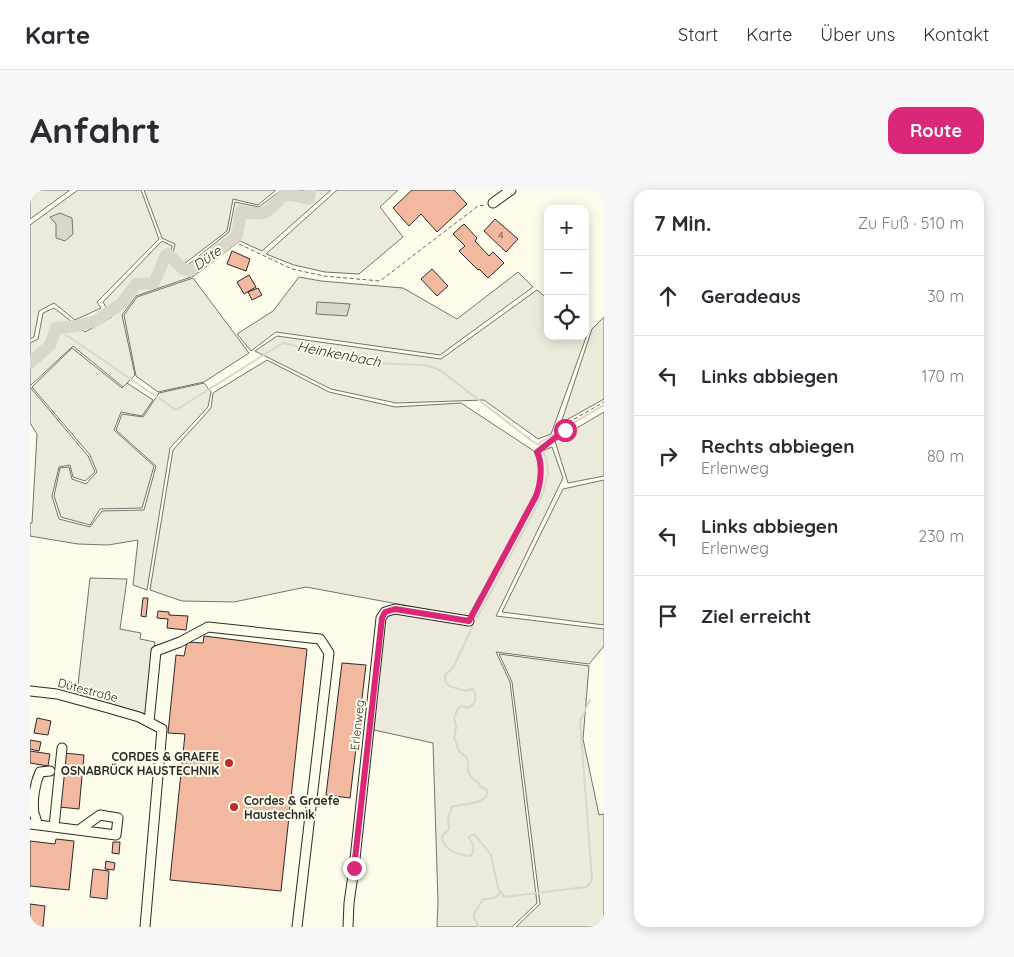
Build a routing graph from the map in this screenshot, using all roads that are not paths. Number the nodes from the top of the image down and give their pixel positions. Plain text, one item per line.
1 (511, 190) edge
2 (493, 203) road end
3 (469, 621) road end
4 (30, 691) edge
5 (148, 722) junction
6 (62, 748) dead end
7 (50, 771) dead end
8 (34, 824) edge
9 (54, 827) junction
10 (79, 830) dead end
11 (145, 927) edge
12 (297, 927) edge
13 (348, 927) edge

1 - 2 street
3 - 13 street, Erlenweg
4 - 5 street, Dütestraße
5 - 11 street
5 - 12 street
6 - 9 street
7 - 8 street
8 - 9 street
9 - 10 street

